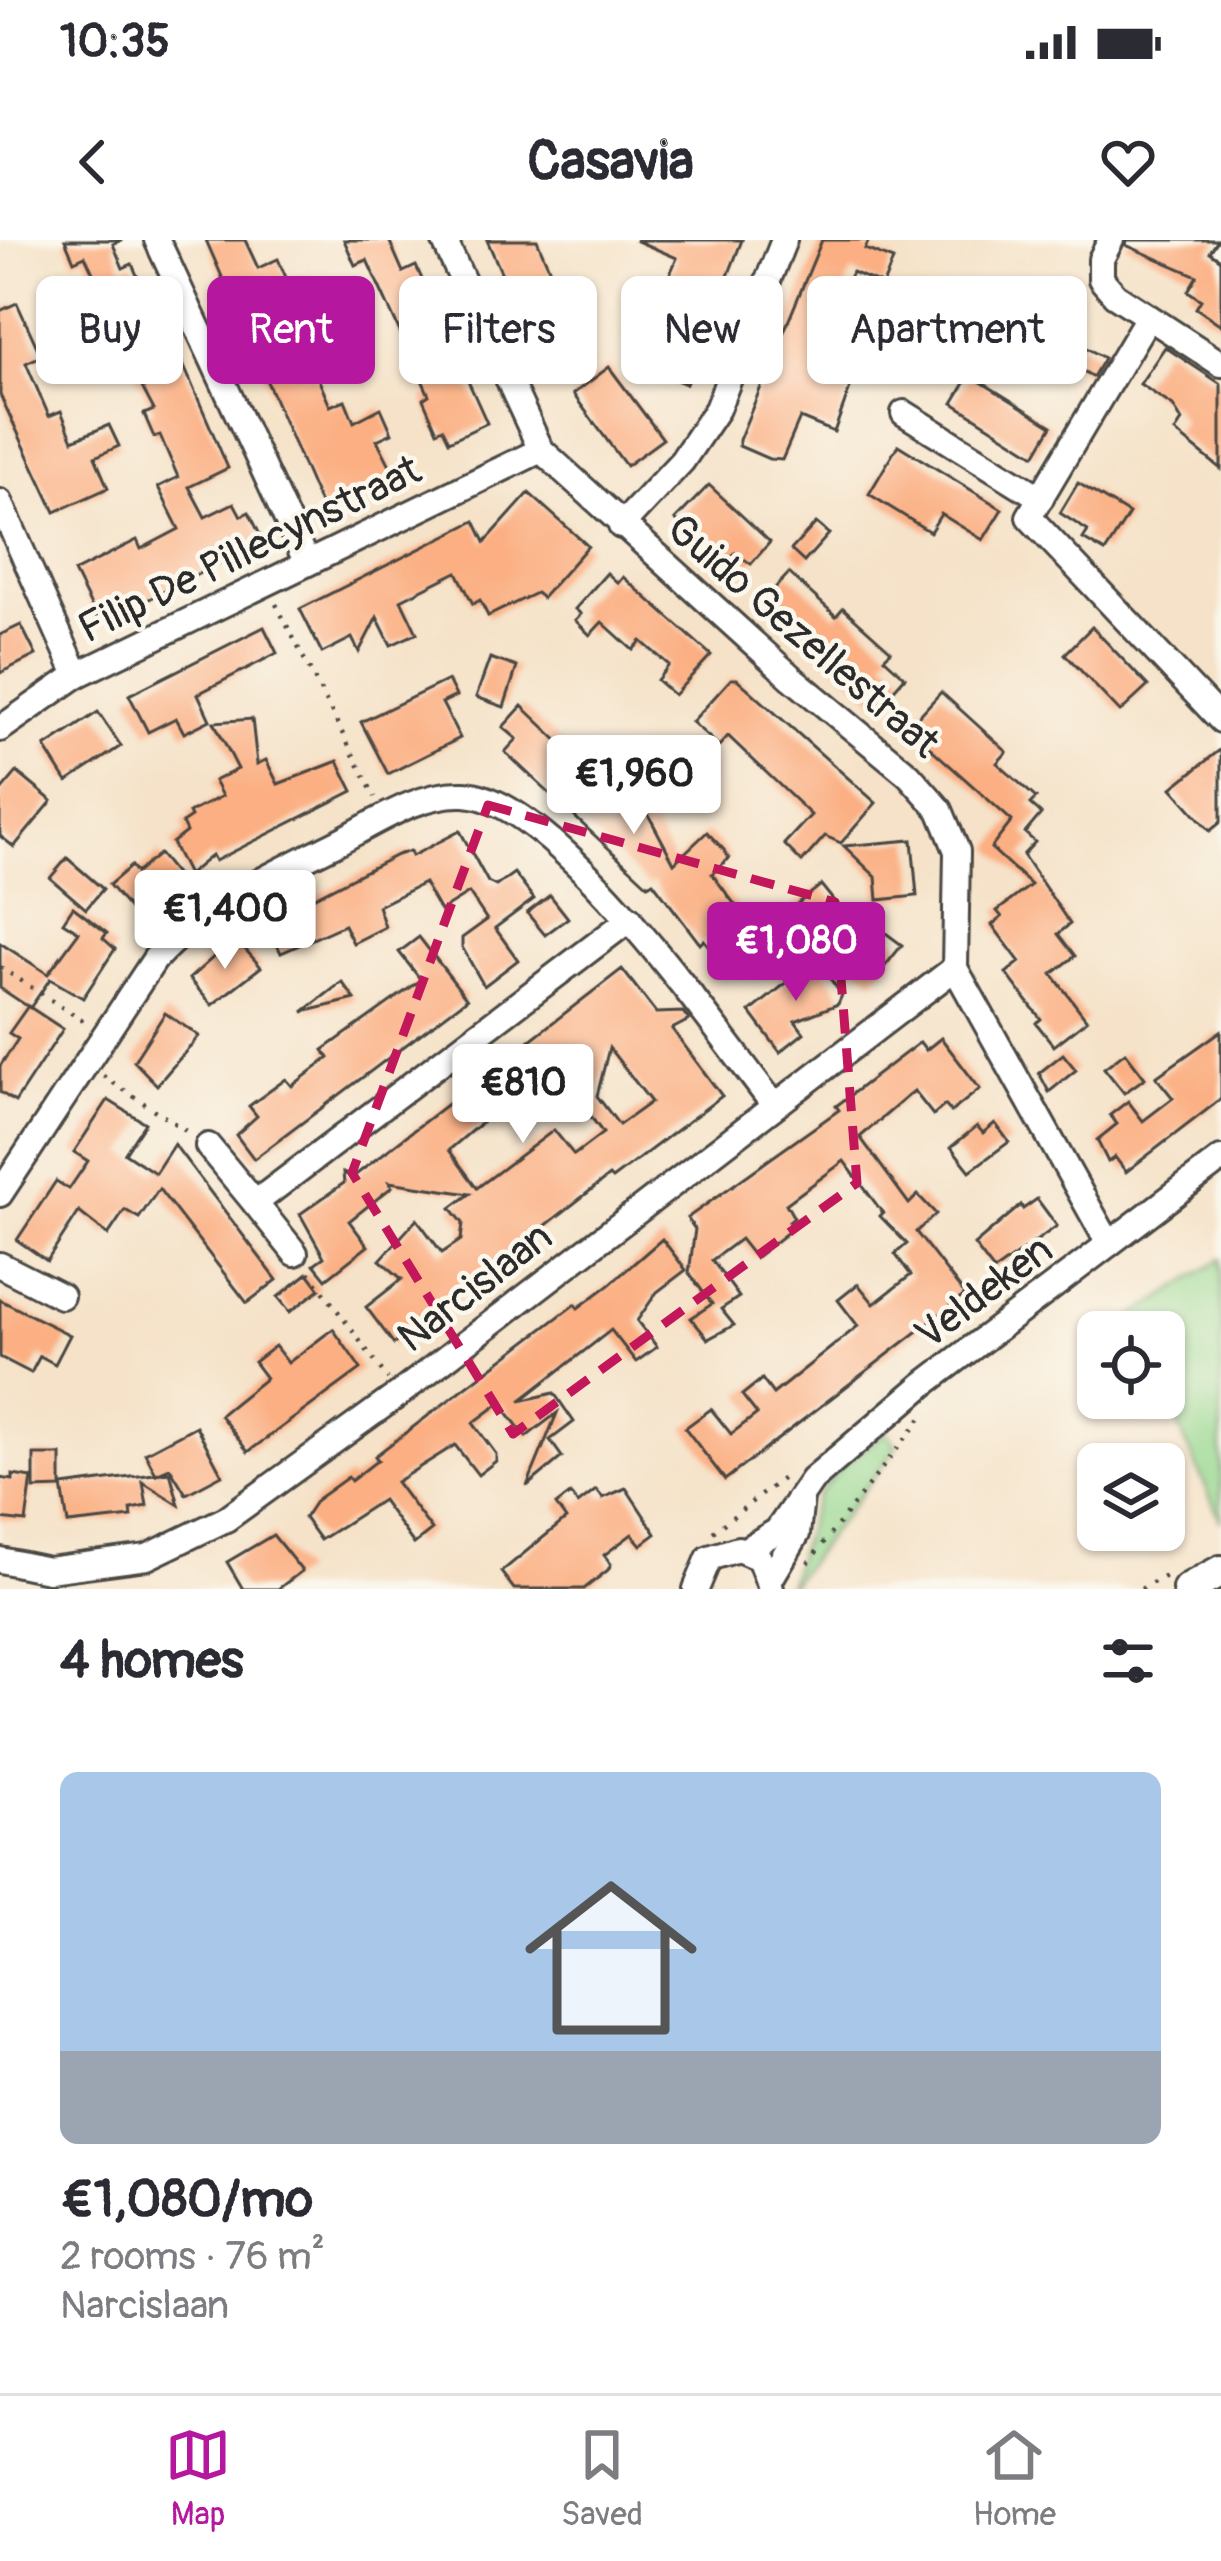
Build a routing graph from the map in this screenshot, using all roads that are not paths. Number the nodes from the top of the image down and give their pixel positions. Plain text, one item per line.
1 (157, 240) edge
2 (444, 240) edge
3 (784, 240) edge
4 (1112, 240) edge
5 (1148, 317) junction
6 (1221, 364) edge
7 (904, 413) dead end
8 (541, 450) junction
9 (1040, 498) junction
10 (0, 502) edge
11 (621, 526) junction
12 (306, 561) junction
13 (77, 675) junction
14 (1221, 720) edge
15 (0, 729) edge
16 (631, 919) junction
17 (955, 968) junction
18 (774, 1105) junction
19 (208, 1146) road end
20 (1221, 1159) edge
21 (0, 1194) edge
22 (255, 1203) junction
23 (1109, 1244) junction
24 (295, 1253) road end
25 (0, 1265) edge
26 (61, 1295) dead end
27 (801, 1495) junction
28 (745, 1550) junction
29 (0, 1560) edge
30 (1221, 1571) edge
31 (698, 1579) edge
32 (771, 1584) edge
33 (671, 1589) edge
34 (1188, 1589) edge

1 - 12 street
2 - 8 street, Guido Gezellestraat
3 - 11 street
4 - 5 street
5 - 6 street
5 - 9 street
7 - 9 street
8 - 11 street, Guido Gezellestraat
8 - 12 street, Filip De Pillecynstraat
9 - 14 street
10 - 13 street
11 - 17 street, Guido Gezellestraat
12 - 13 street, Filip De Pillecynstraat
13 - 15 street, Filip De Pillecynstraat
16 - 18 street
16 - 21 street
16 - 22 street
17 - 18 street, Narcislaan
17 - 23 street
18 - 29 street, Narcislaan
19 - 22 street
20 - 23 street, Veldeken
22 - 24 street
23 - 27 street, Veldeken
25 - 26 street
27 - 28 street, Veldeken
27 - 32 street, Veldeken
28 - 31 street, Veldeken
28 - 32 street, Veldeken
30 - 34 main road
31 - 33 street, Veldeken

